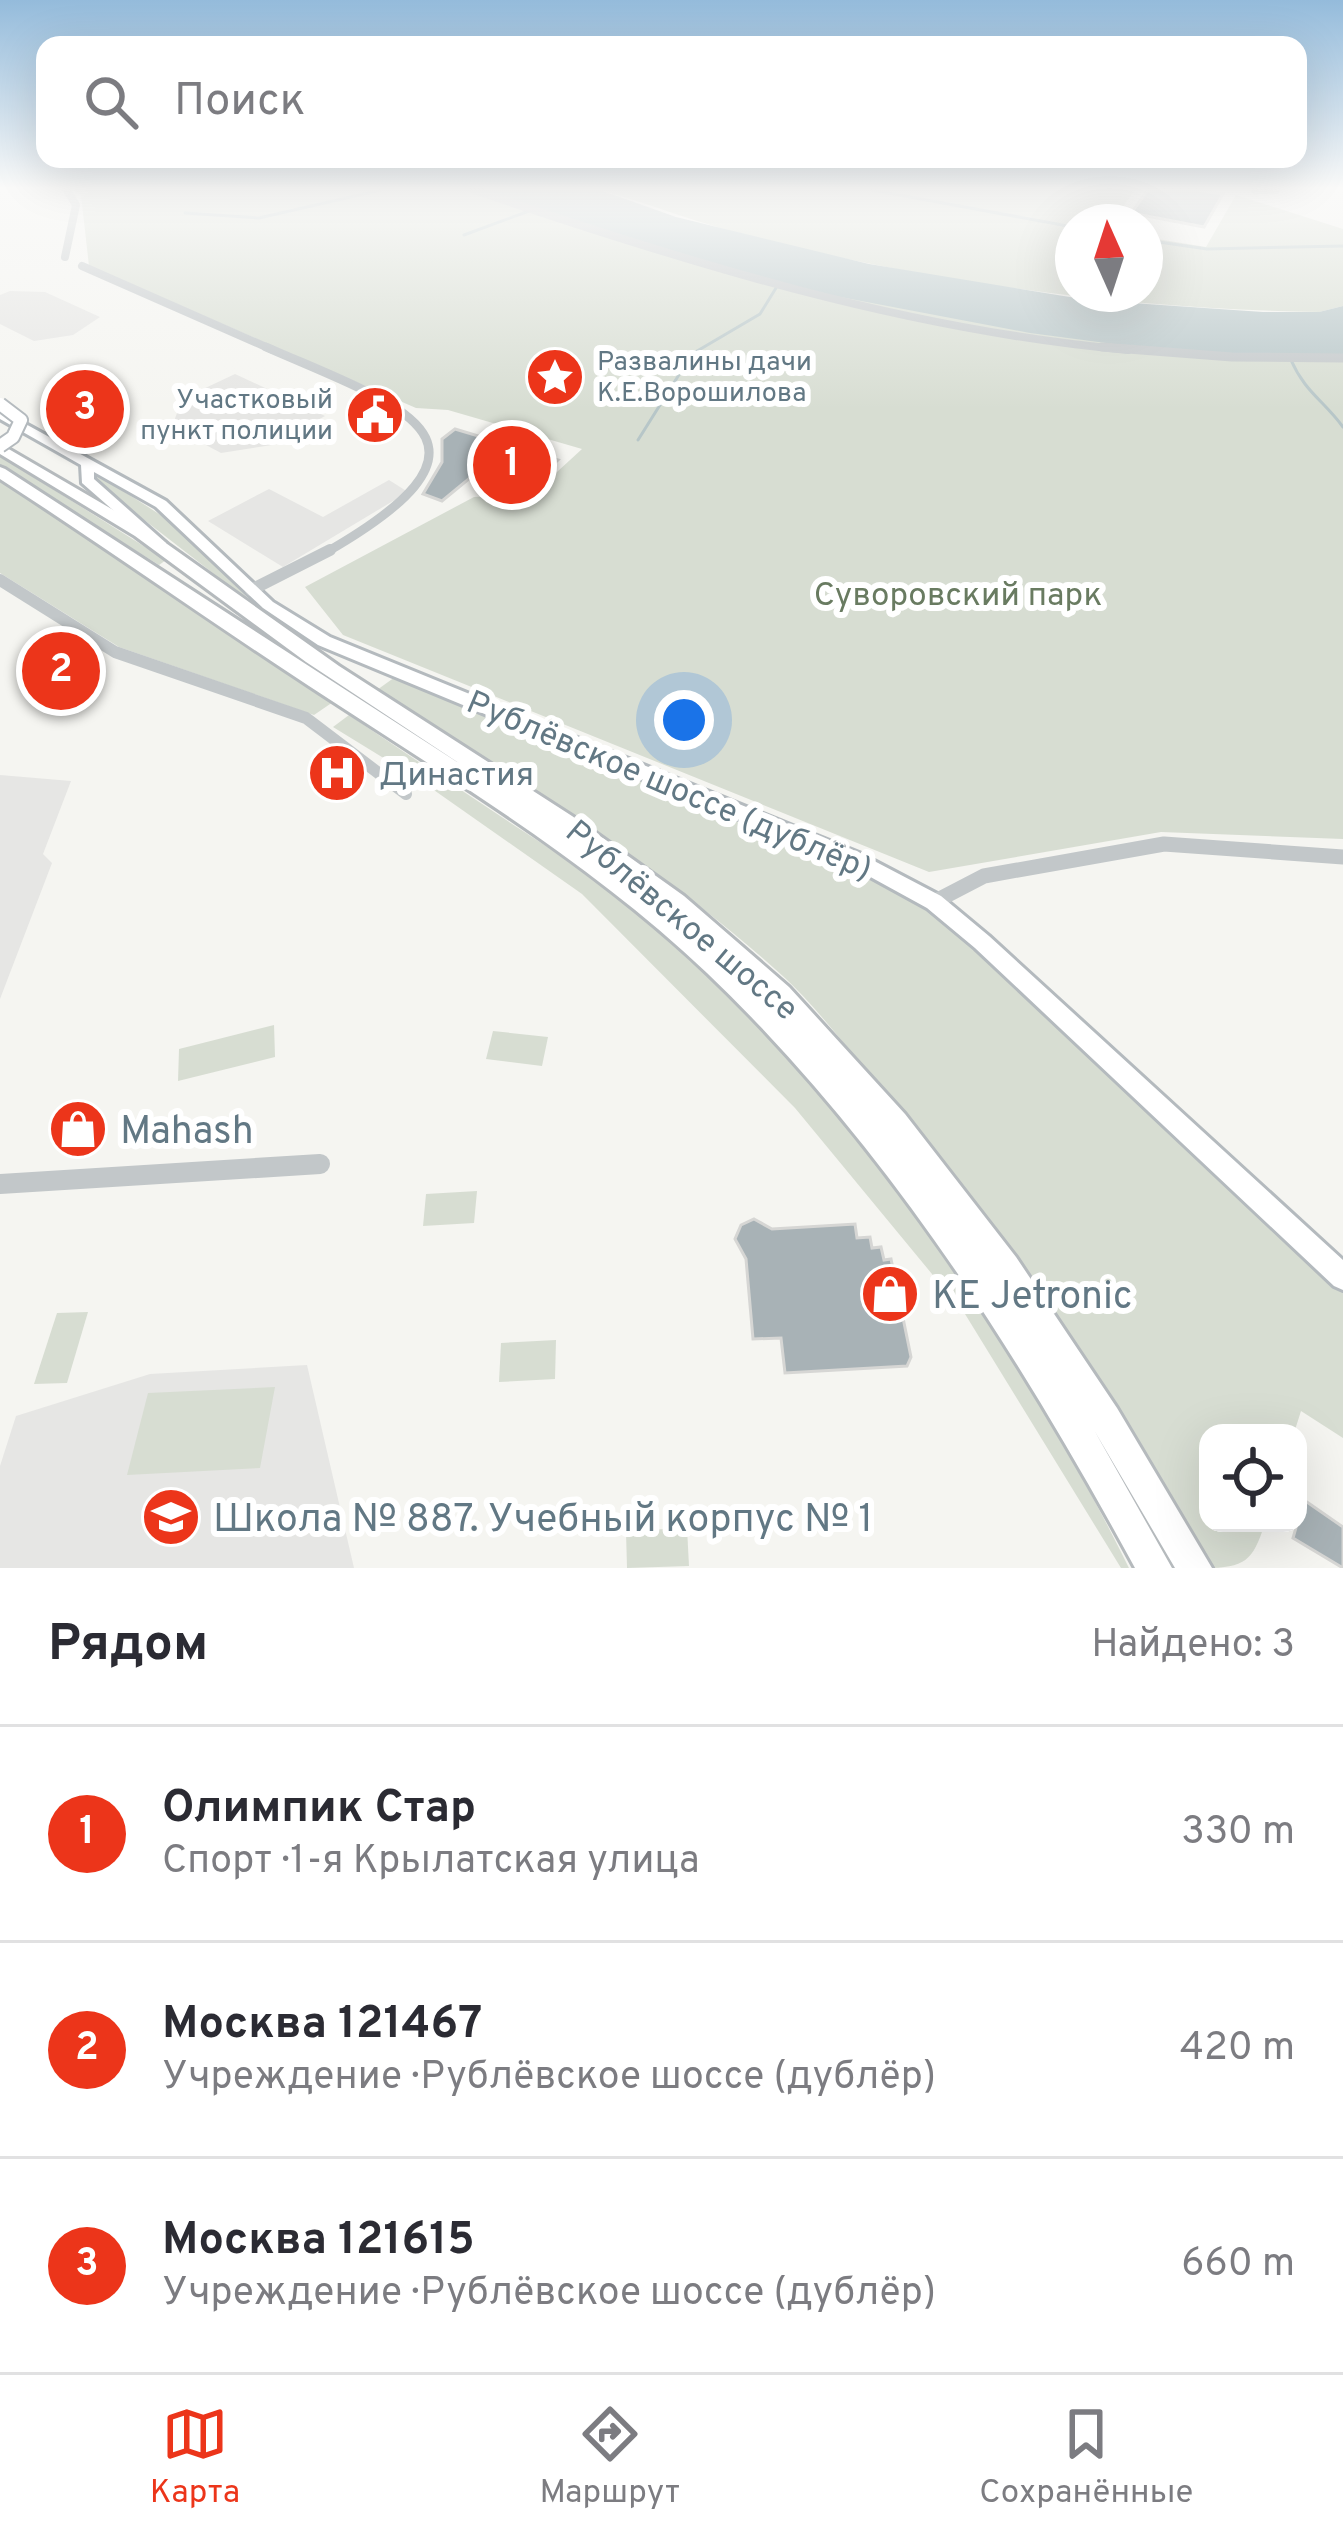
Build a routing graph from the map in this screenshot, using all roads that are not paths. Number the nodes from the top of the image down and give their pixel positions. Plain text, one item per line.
1 (693, 263) edge
2 (82, 266) dead end
3 (1343, 358) edge
4 (0, 404) edge
5 (0, 414) edge
6 (0, 447) edge
7 (88, 462) junction
8 (0, 472) edge
9 (163, 547) junction
10 (0, 580) edge
11 (251, 590) junction
12 (406, 794) dead end
13 (1343, 857) edge
14 (934, 902) junction
15 (320, 1163) dead end
16 (0, 1184) edge
17 (1343, 1276) edge
18 (1154, 1568) edge
19 (1194, 1568) edge

1 - 3 street
2 - 11 street
4 - 6 street, bridge
5 - 7 street, Рублёвское шоссе (дублёр)
6 - 9 main road, Рублёвское шоссе
7 - 9 street
7 - 11 street, Рублёвское шоссе (дублёр)
8 - 18 main road, Рублёвское шоссе
9 - 19 main road, Рублёвское шоссе
10 - 12 street
11 - 14 street, Рублёвское шоссе (дублёр)
13 - 14 street
14 - 17 street, Рублёвское шоссе (дублёр)
15 - 16 street

